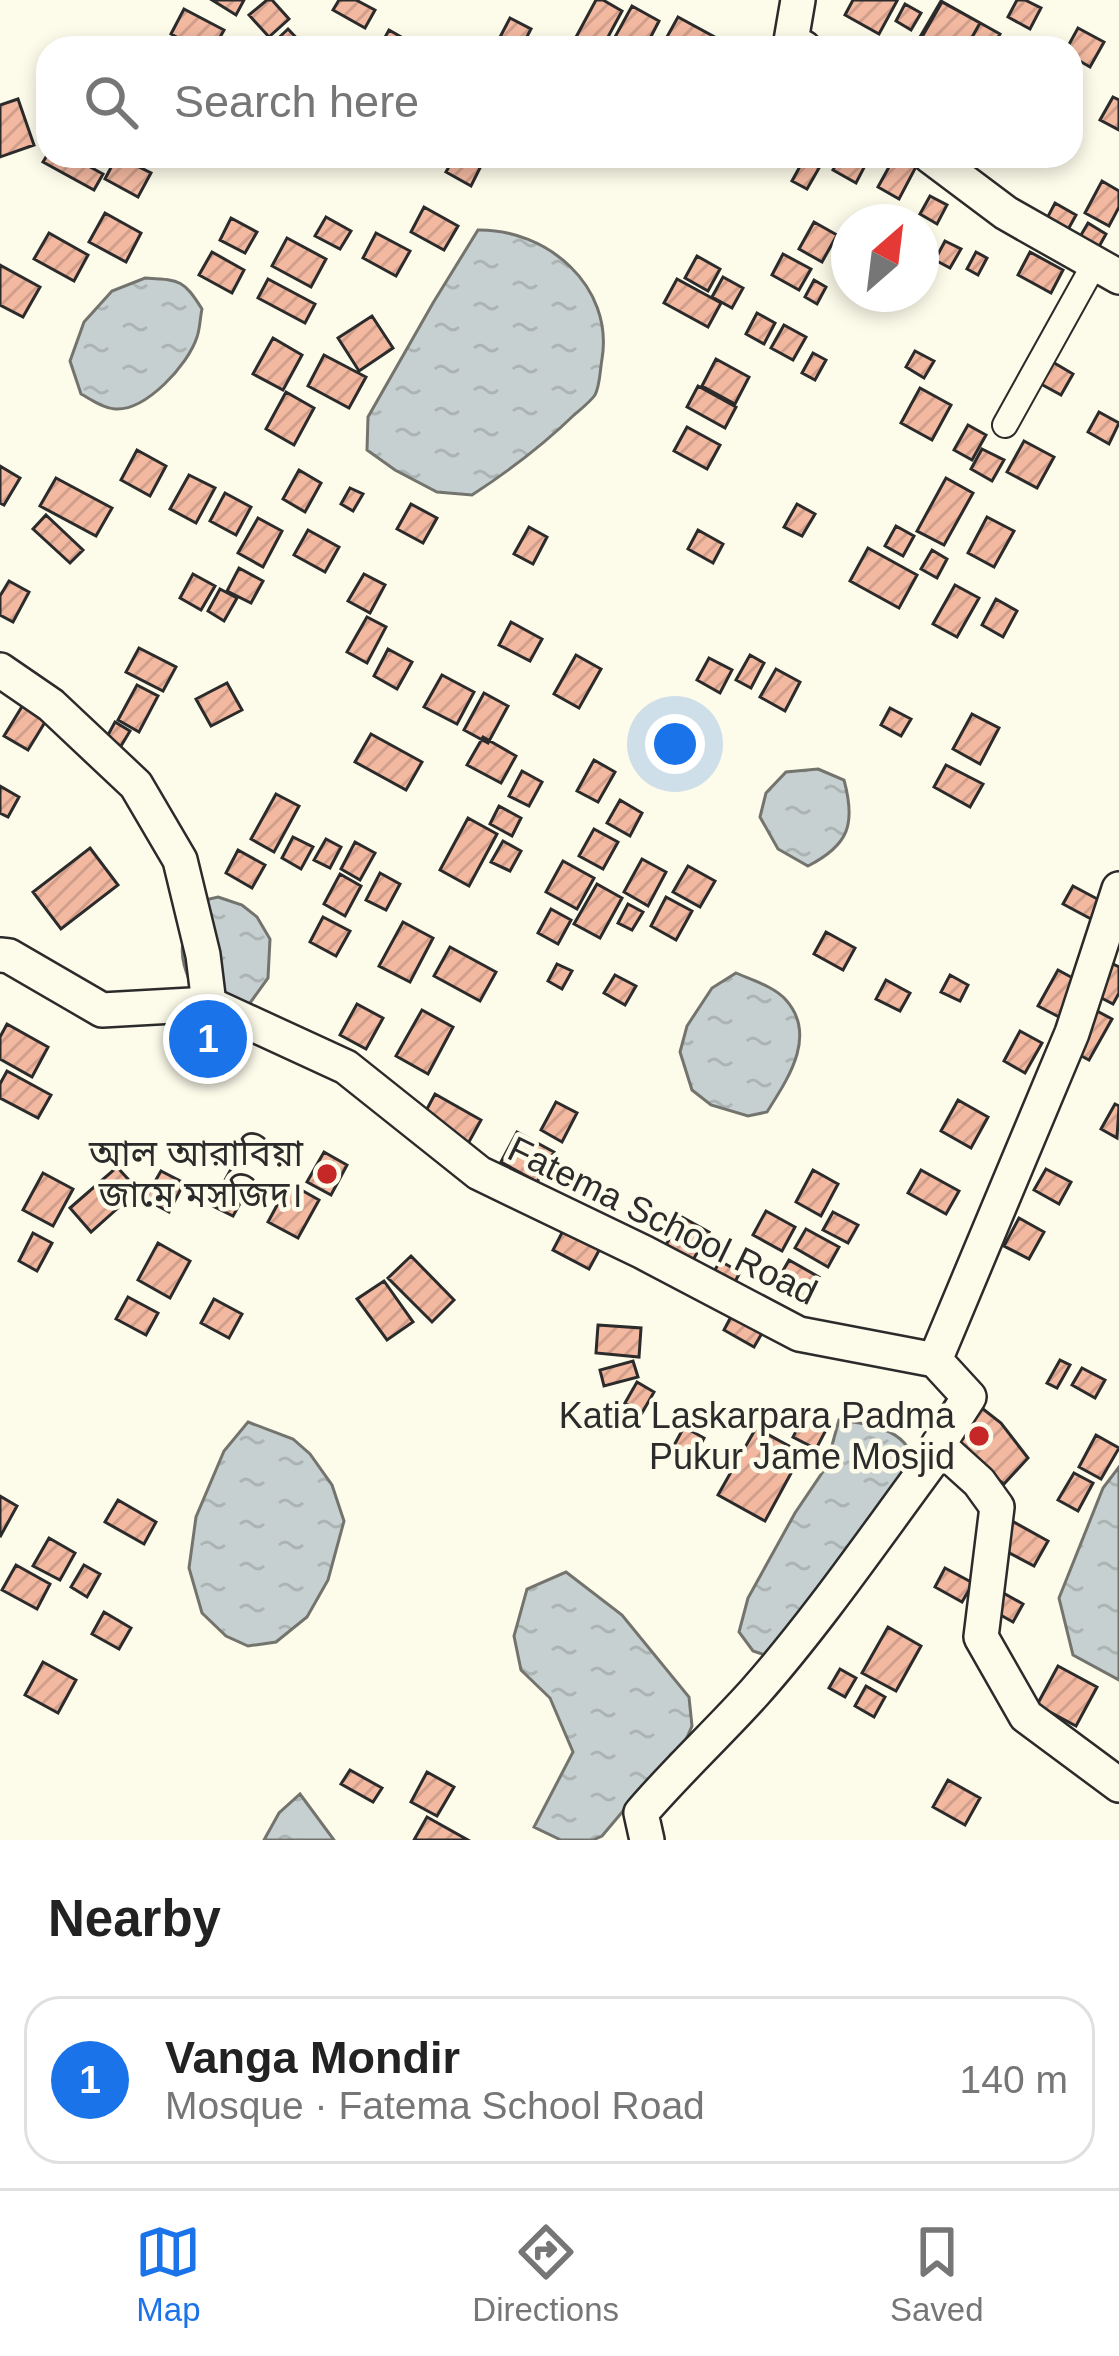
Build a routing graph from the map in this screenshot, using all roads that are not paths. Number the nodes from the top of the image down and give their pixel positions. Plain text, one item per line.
1 (798, 0) edge
2 (792, 36) edge
3 (946, 168) edge
4 (1110, 264) edge
5 (1005, 425) dead end
6 (0, 670) edge
7 (1119, 889) edge
8 (0, 955) edge
9 (209, 1004) junction
10 (935, 1360) junction
11 (938, 1445) junction
12 (1119, 1785) edge
13 (647, 1840) edge

1 - 2 main road
3 - 4 main road
4 - 5 street
6 - 9 main road
7 - 10 main road
8 - 9 main road
9 - 10 main road, Fatema School Road
10 - 11 main road
11 - 12 main road
11 - 13 main road

